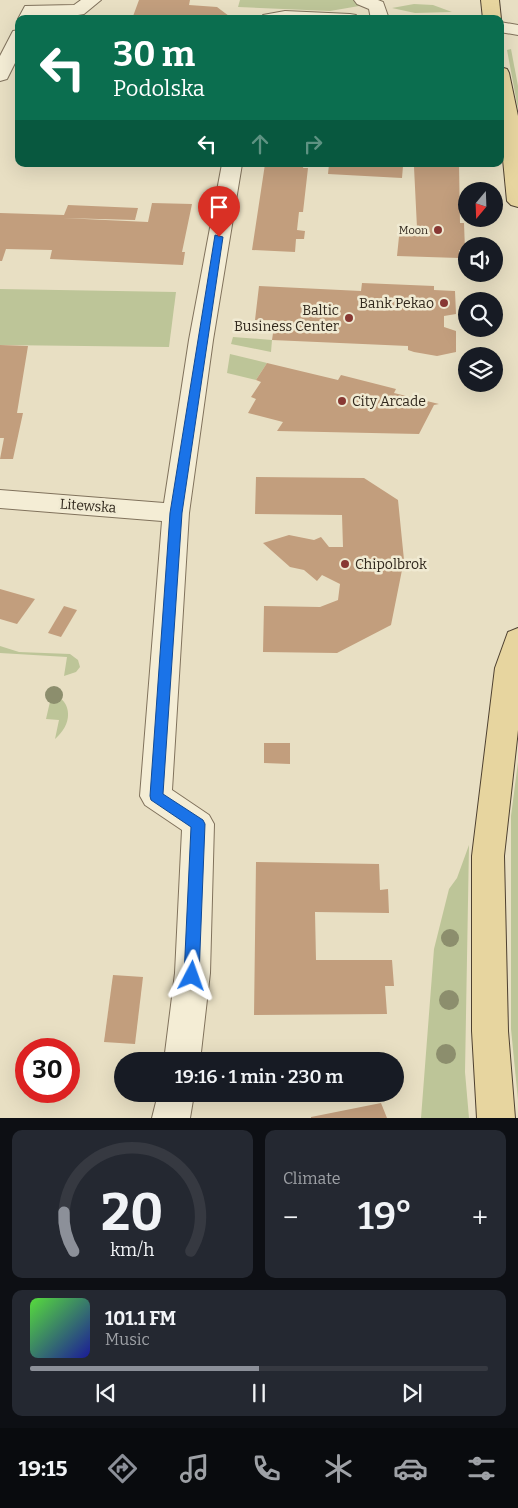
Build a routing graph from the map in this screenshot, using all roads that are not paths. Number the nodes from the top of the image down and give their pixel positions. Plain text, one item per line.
1 (92, 0) edge
2 (363, 0) edge
3 (490, 0) edge
4 (29, 15) edge
5 (379, 15) edge
6 (492, 15) edge
7 (504, 28) edge
8 (518, 30) edge
9 (15, 44) edge
10 (0, 75) edge
11 (504, 94) edge
12 (231, 167) edge
13 (518, 201) edge
14 (0, 500) edge
15 (176, 513) junction
16 (518, 639) edge
17 (184, 1052) edge
18 (174, 1102) edge
19 (171, 1118) edge
20 (496, 1118) edge

1 - 4 street
2 - 5 street
3 - 6 main road
7 - 8 street
9 - 10 street
11 - 13 main road
12 - 15 street
14 - 15 street, Litewska
15 - 17 street
16 - 20 main road
18 - 19 street

